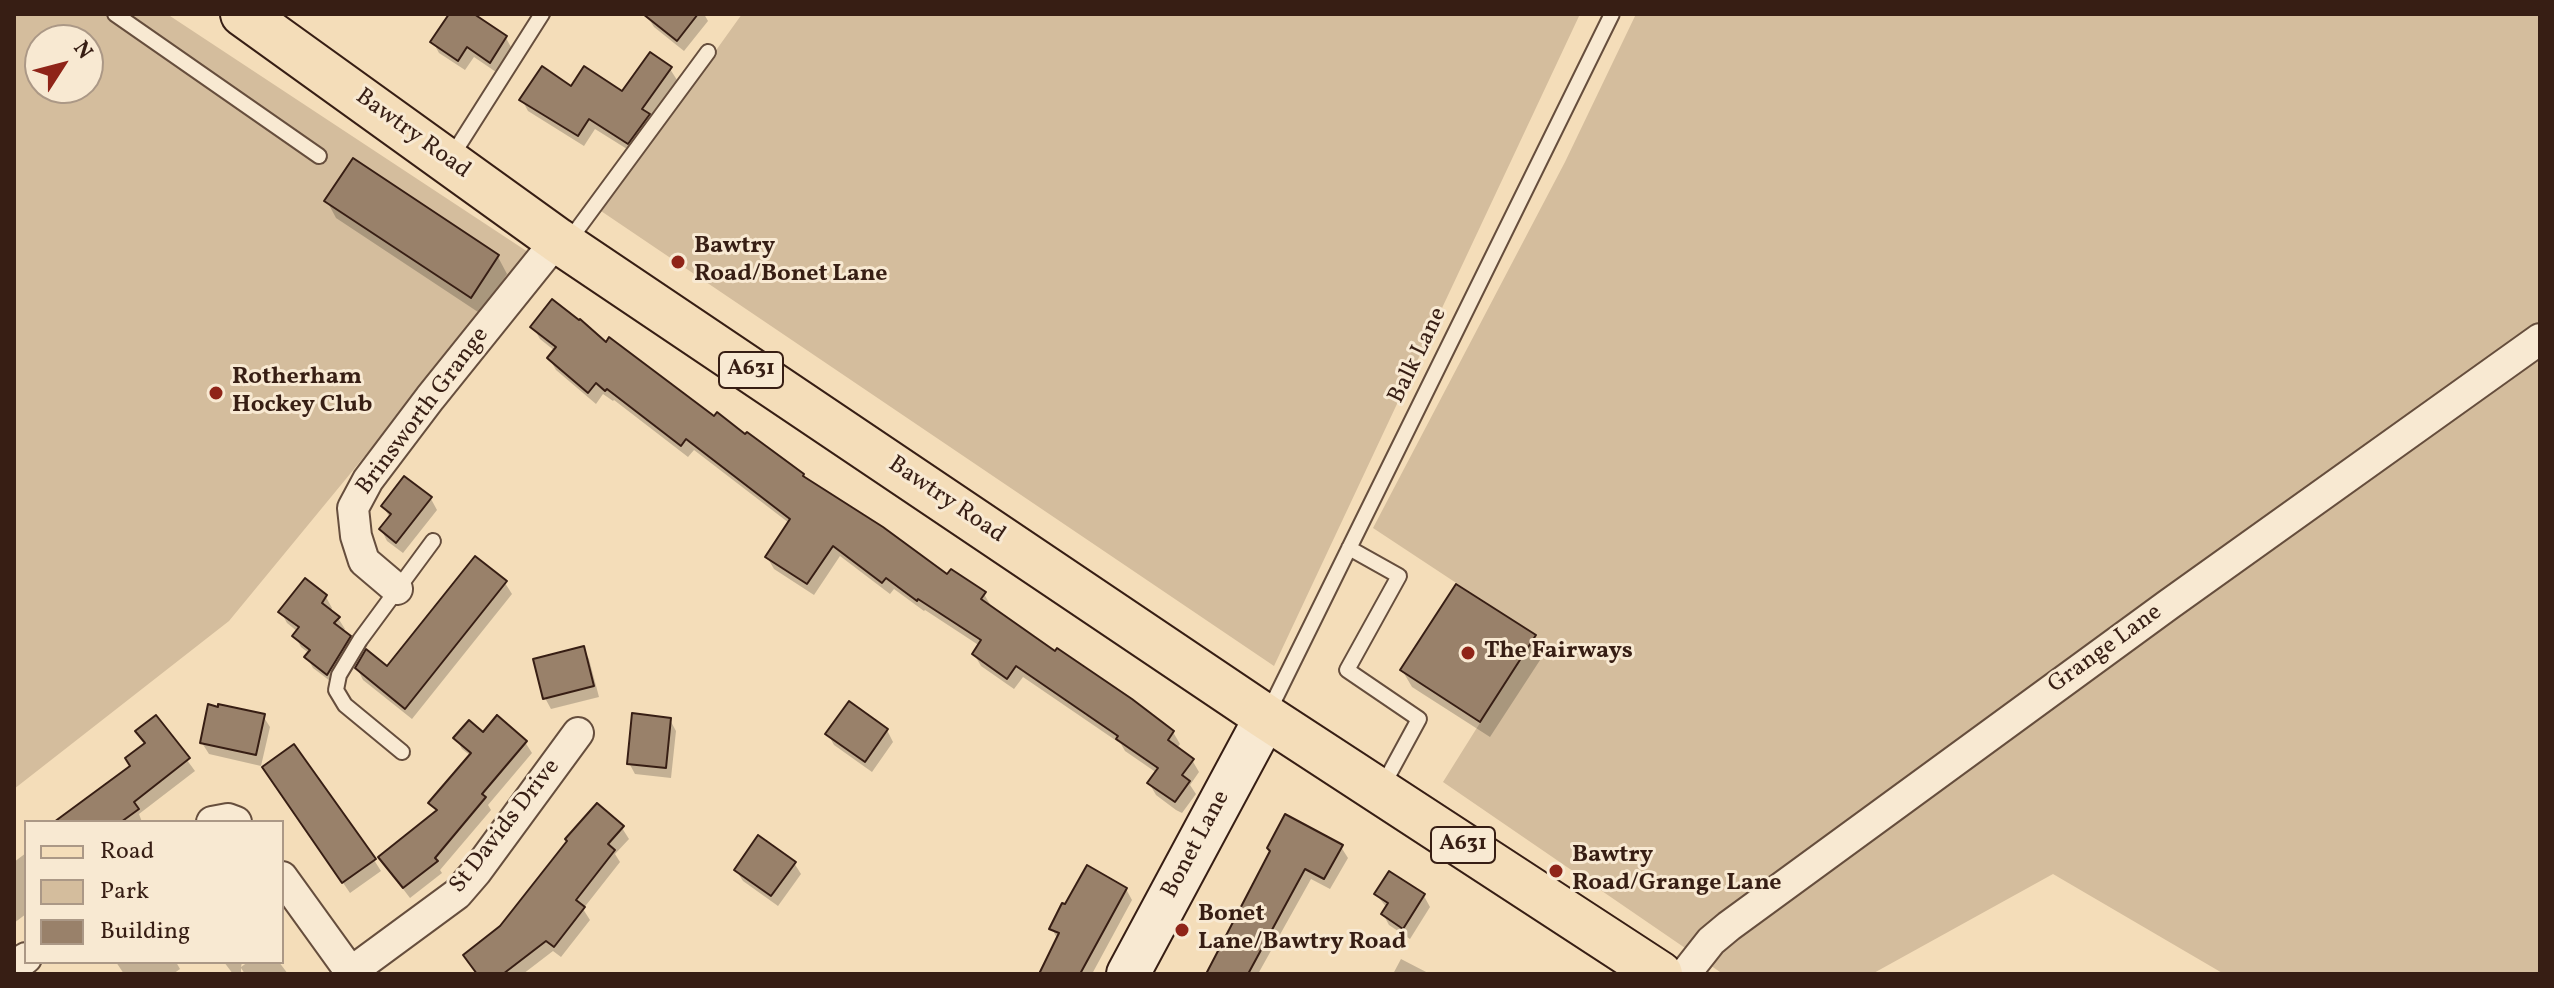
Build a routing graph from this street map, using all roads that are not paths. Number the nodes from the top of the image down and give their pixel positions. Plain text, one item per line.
1 (115, 14) edge
2 (243, 14) edge
3 (542, 14) edge
4 (1612, 14) edge
5 (708, 52) dead end
6 (319, 156) dead end
7 (448, 162) junction
8 (561, 242) junction
9 (2540, 339) edge
10 (433, 541) dead end
11 (1349, 548) junction
12 (397, 589) junction
13 (1266, 717) junction
14 (578, 733) dead end
15 (402, 752) dead end
16 (1380, 791) junction
17 (284, 880) edge
18 (352, 973) edge
19 (1128, 974) edge
20 (1660, 974) edge
21 (1685, 974) edge

1 - 6 lane
2 - 7 main road, Bawtry Road / A631
3 - 7 lane
4 - 11 lane, Balk Lane
5 - 8 lane
7 - 8 main road, Bawtry Road / A631
8 - 12 street, Brinsworth Grange
8 - 13 main road, Bawtry Road / A631
9 - 21 street, Grange Lane
10 - 12 lane
11 - 13 lane, Balk Lane
11 - 16 lane
12 - 15 lane
13 - 16 main road, Bawtry Road / A631
13 - 19 main road, Bonet Lane
14 - 18 street, St Davids Drive
16 - 20 main road, Bawtry Road / A631
17 - 18 street

